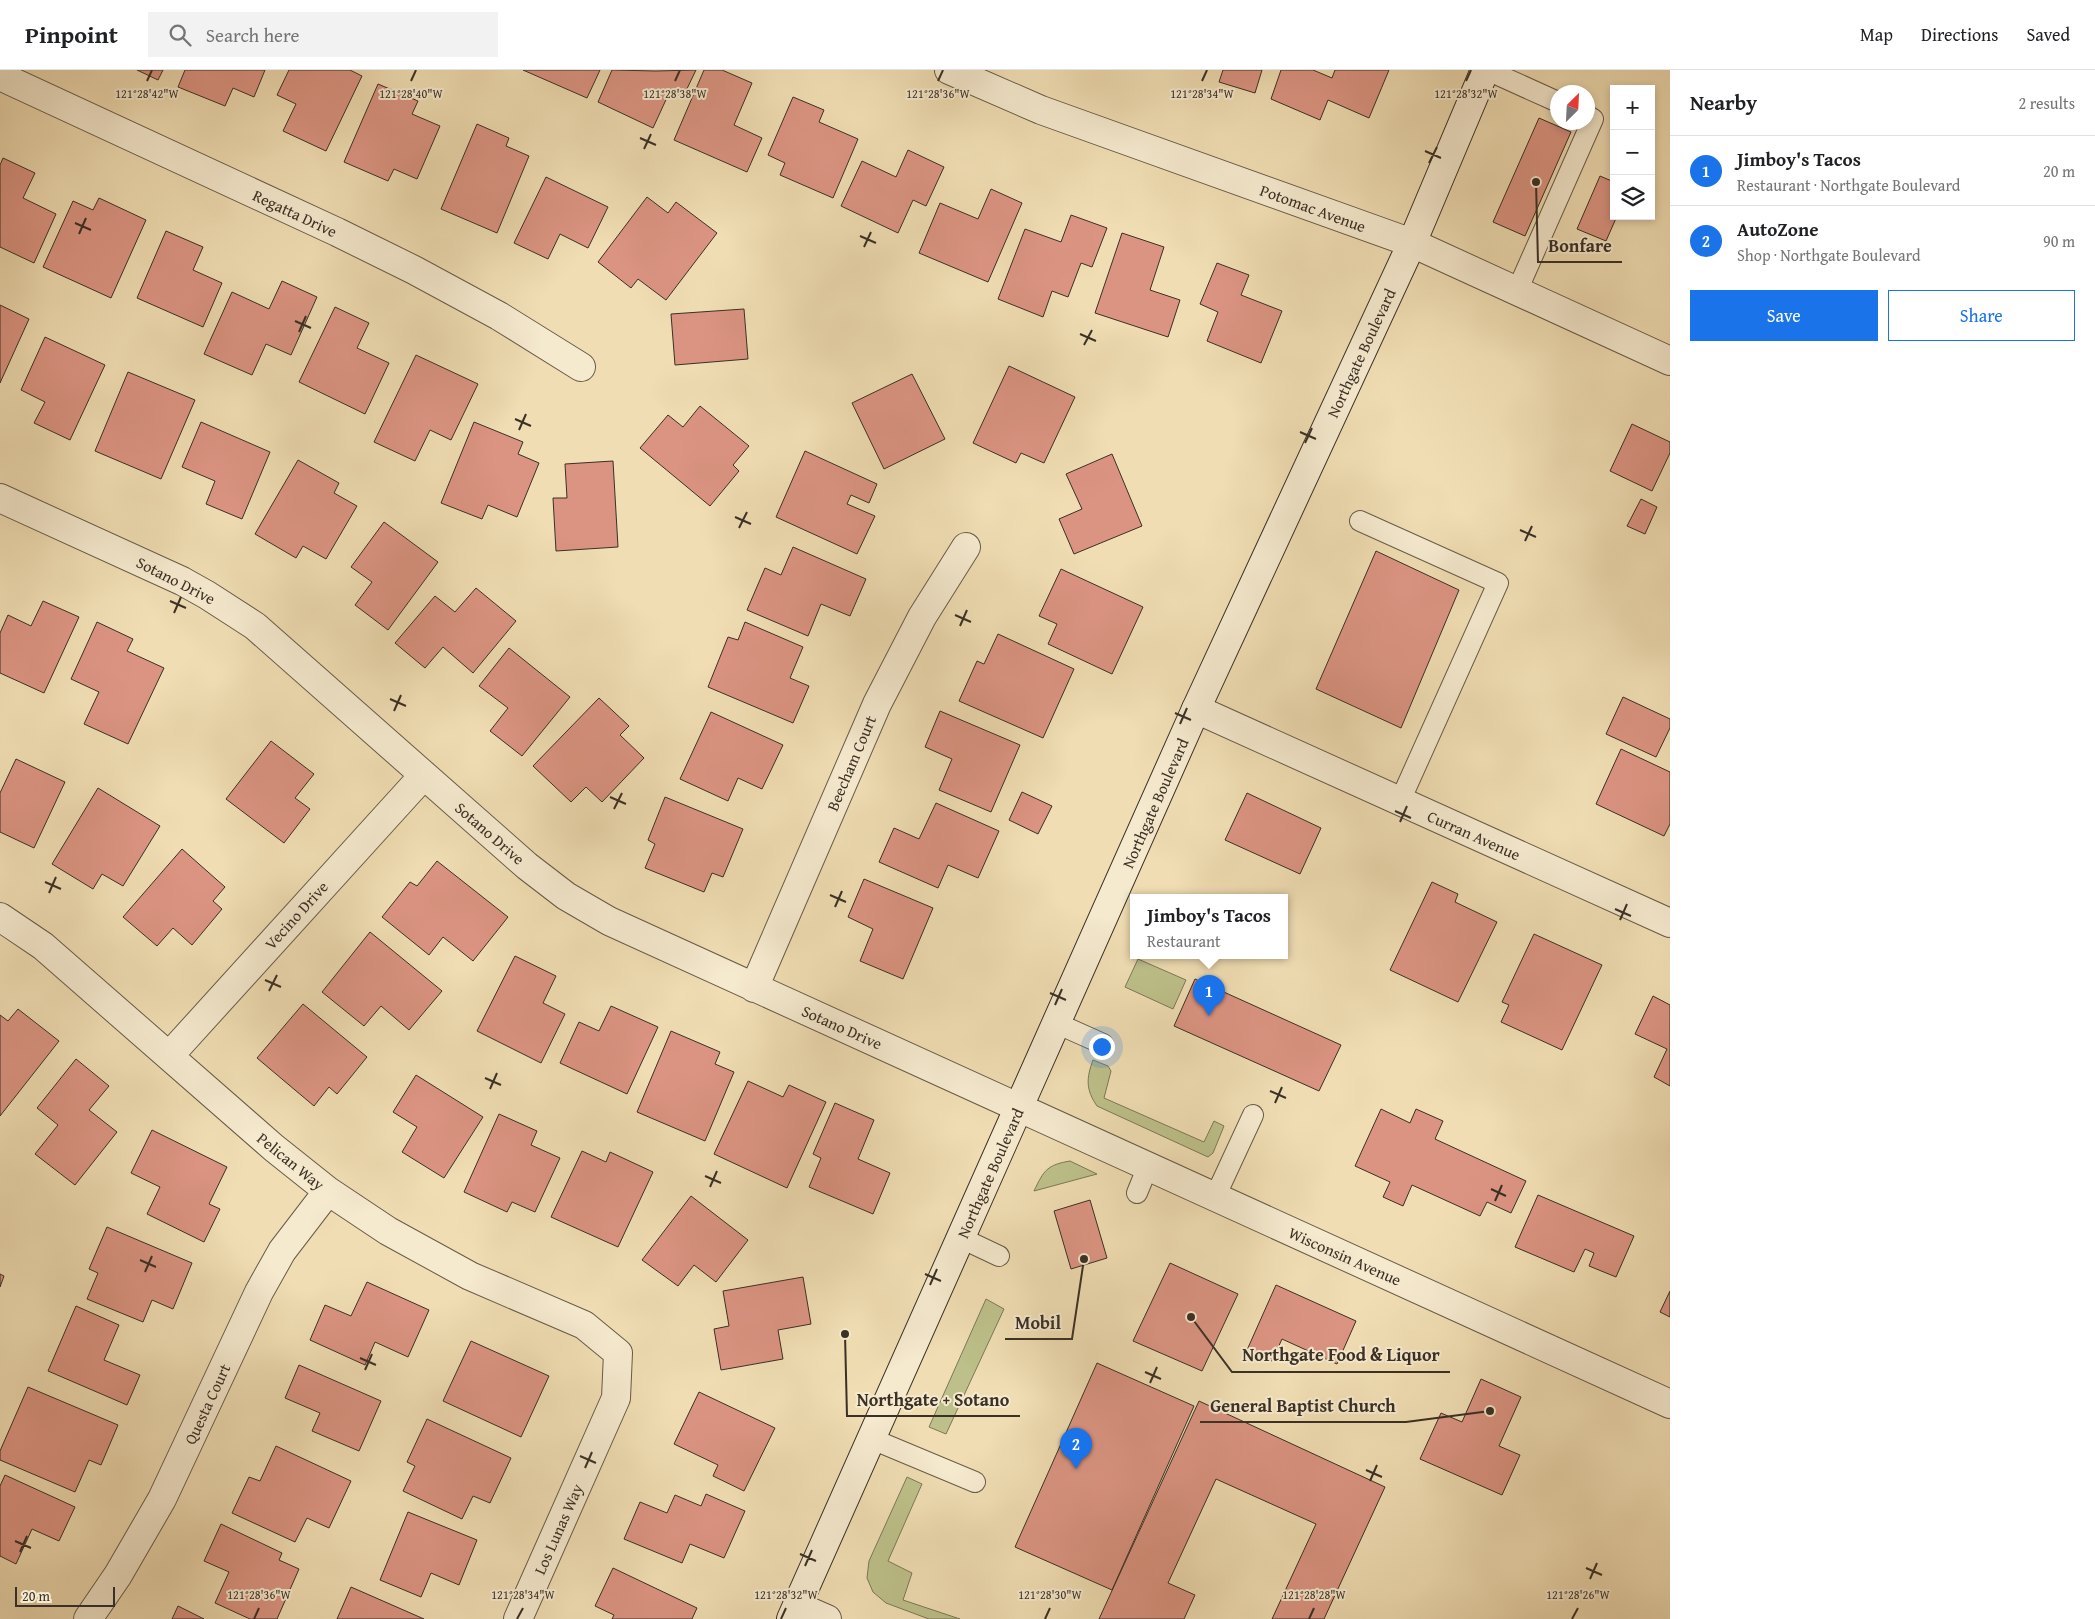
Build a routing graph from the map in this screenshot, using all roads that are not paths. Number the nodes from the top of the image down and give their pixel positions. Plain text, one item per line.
1 (949, 70) edge
2 (1486, 70) edge
3 (0, 76) edge
4 (1550, 98) edge
5 (1588, 130) edge
6 (1412, 243) junction
7 (1517, 291) junction
8 (1670, 361) edge
9 (581, 367) dead end
10 (0, 498) edge
11 (1360, 521) dead end
12 (966, 547) dead end
13 (1196, 709) junction
14 (424, 775) junction
15 (1400, 801) junction
16 (0, 917) edge
17 (1670, 923) edge
18 (754, 988) junction
19 (1056, 1023) junction
20 (1103, 1044) dead end
21 (169, 1056) junction
22 (1019, 1107) junction
23 (1253, 1115) dead end
24 (1148, 1166) junction
25 (328, 1191) junction
26 (1137, 1193) dead end
27 (1215, 1197) junction
28 (961, 1238) junction
29 (999, 1256) dead end
30 (618, 1353) joint
31 (1670, 1404) edge
32 (872, 1439) junction
33 (975, 1482) dead end
34 (794, 1612) edge
35 (88, 1619) edge
36 (518, 1619) edge
37 (827, 1619) edge

1 - 6 street, Potomac Avenue
2 - 4 lane
2 - 6 street, Northgate Boulevard
3 - 9 street, Regatta Drive
5 - 7 lane
6 - 7 street, Potomac Avenue
6 - 13 street, Northgate Boulevard
7 - 8 street, Potomac Avenue
10 - 14 street, Sotano Drive
11 - 15 lane
12 - 18 street, Beecham Court
13 - 15 street, Curran Avenue
13 - 19 street, Northgate Boulevard
14 - 18 street, Sotano Drive
14 - 21 street, Vecino Drive
15 - 17 street, Curran Avenue
16 - 21 street, Pelican Way
18 - 22 street, Sotano Drive
19 - 20 lane
19 - 22 street, Northgate Boulevard
21 - 25 street, Pelican Way
22 - 24 street, Wisconsin Avenue
22 - 28 street, Northgate Boulevard
23 - 27 lane
24 - 26 lane
24 - 27 street, Wisconsin Avenue
25 - 30 street, Pelican Way
25 - 35 street, Questa Court
27 - 31 street, Wisconsin Avenue
28 - 29 lane
28 - 32 street, Northgate Boulevard
30 - 36 street, Los Lunas Way
32 - 33 lane
32 - 34 street, Northgate Boulevard
34 - 37 street

